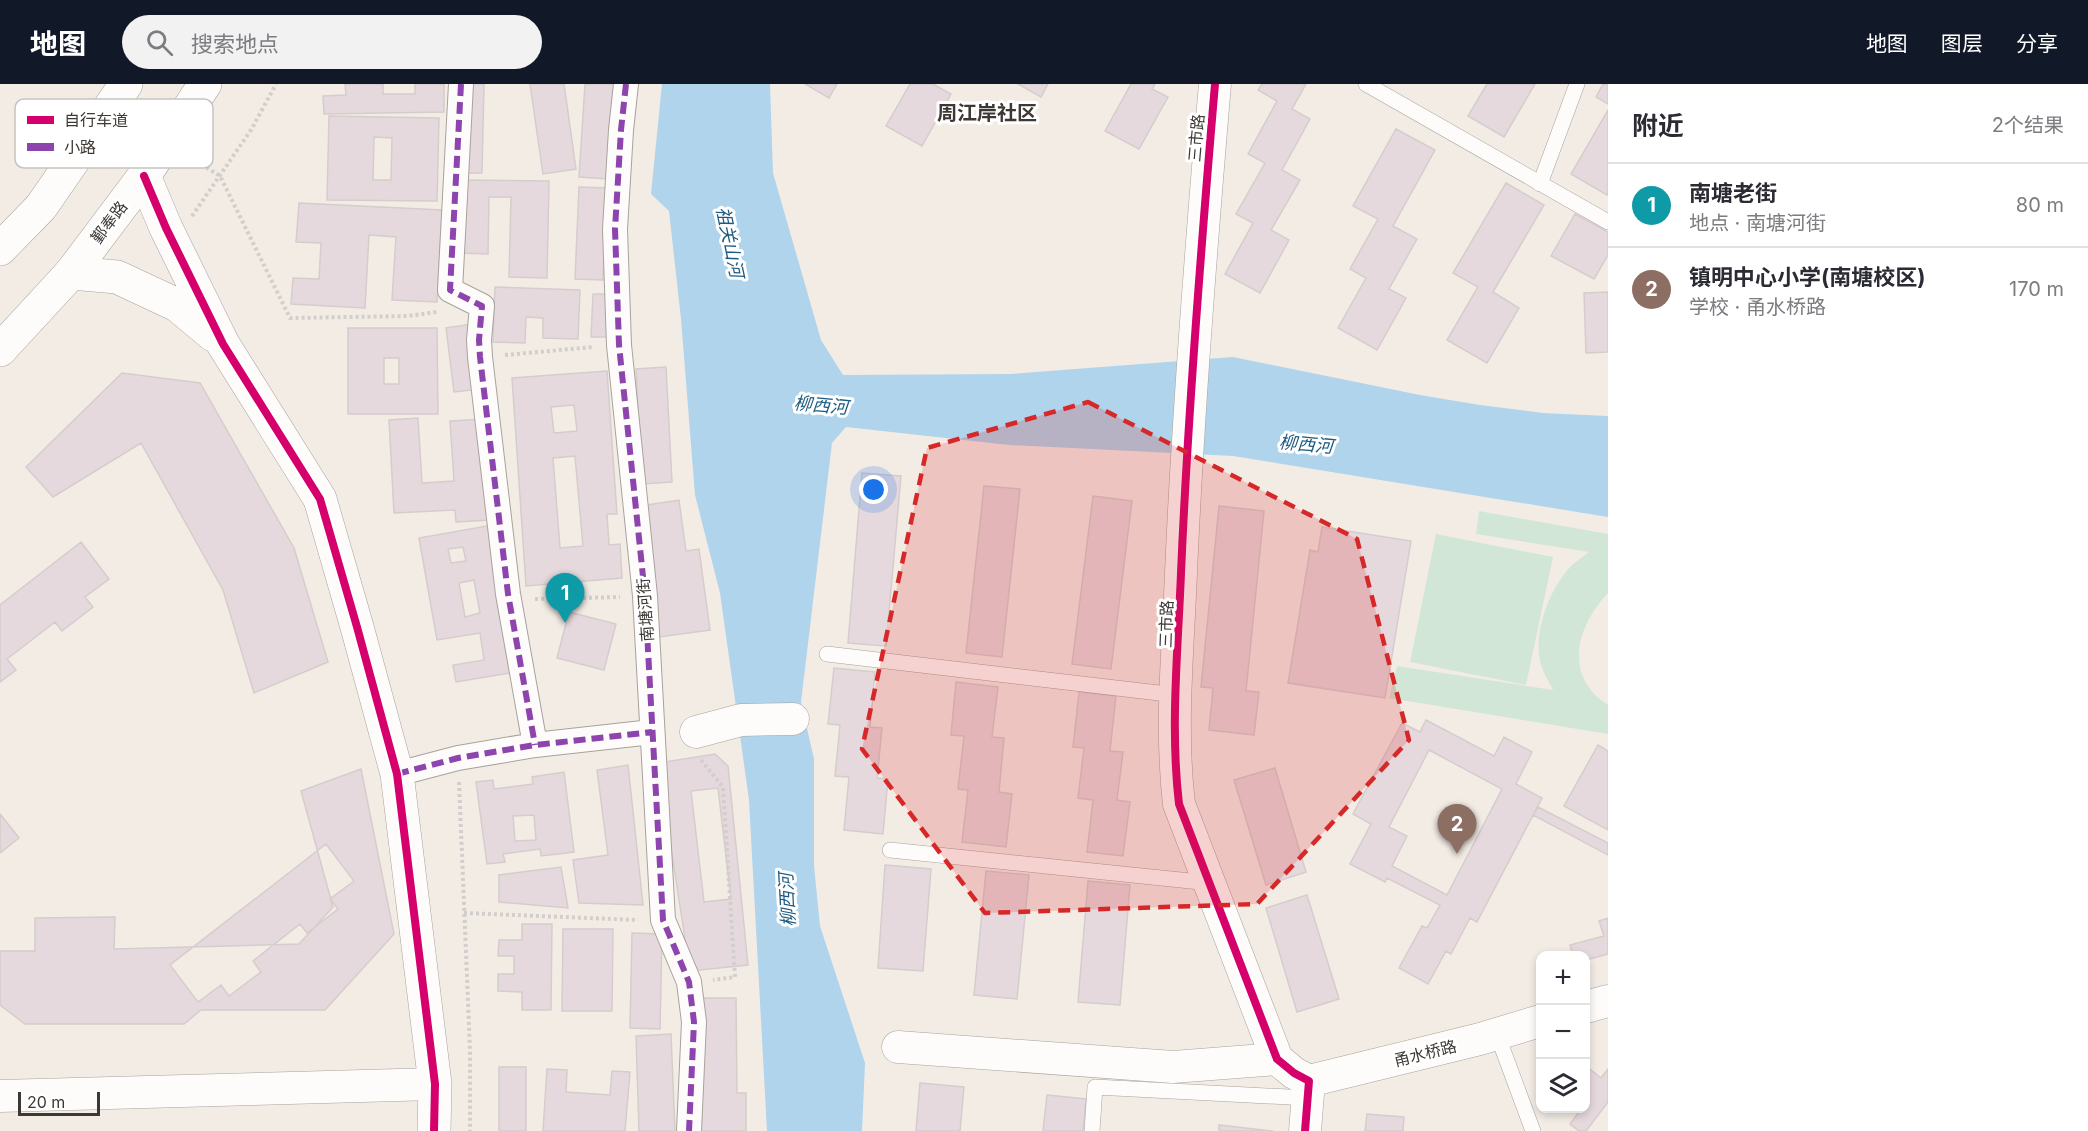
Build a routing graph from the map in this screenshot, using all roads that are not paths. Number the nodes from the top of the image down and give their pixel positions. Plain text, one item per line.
1 (126, 84) edge
2 (205, 84) edge
3 (461, 84) edge
4 (626, 84) edge
5 (1215, 84) edge
6 (1366, 84) edge
7 (1577, 84) edge
8 (116, 99) edge
9 (195, 99) edge
10 (68, 168) edge
11 (149, 168) edge
12 (144, 176) junction
13 (1540, 183) junction
14 (1608, 222) edge
15 (0, 249) edge
16 (71, 273) junction
17 (223, 344) junction
18 (0, 350) edge
19 (827, 654) dead end
20 (1176, 694) junction
21 (793, 719) dead end
22 (652, 732) junction
23 (698, 742) road end
24 (535, 746) junction
25 (397, 774) junction
26 (890, 850) dead end
27 (1210, 883) junction
28 (1608, 1001) edge
29 (1590, 1006) edge
30 (1536, 1022) edge
31 (1497, 1034) junction
32 (898, 1047) dead end
33 (1277, 1059) junction
34 (435, 1084) junction
35 (1308, 1089) junction
36 (0, 1096) edge
37 (434, 1131) edge
38 (689, 1131) edge
39 (1092, 1131) edge
40 (1305, 1131) edge
41 (1533, 1131) edge

1 - 8 street
2 - 9 street, 鄞奉路
3 - 24 street
4 - 22 street, 南塘河街
5 - 20 street, 三市路
6 - 13 lane
7 - 13 lane
10 - 15 street
11 - 12 street, 鄞奉路
12 - 16 street, 鄞奉路
12 - 17 street
13 - 14 lane
16 - 17 street
16 - 18 street, 鄞奉路
17 - 25 street
19 - 20 lane
20 - 27 street, 三市路
21 - 23 street
22 - 24 street
22 - 38 street, 南塘河街
24 - 25 street
25 - 34 street
26 - 27 lane
27 - 33 street, 三市路
28 - 29 street
30 - 31 street, 甬水桥路
31 - 35 street, 甬水桥路
31 - 41 lane
32 - 33 street
33 - 35 street
34 - 36 street
34 - 37 street
35 - 39 lane
35 - 40 street

